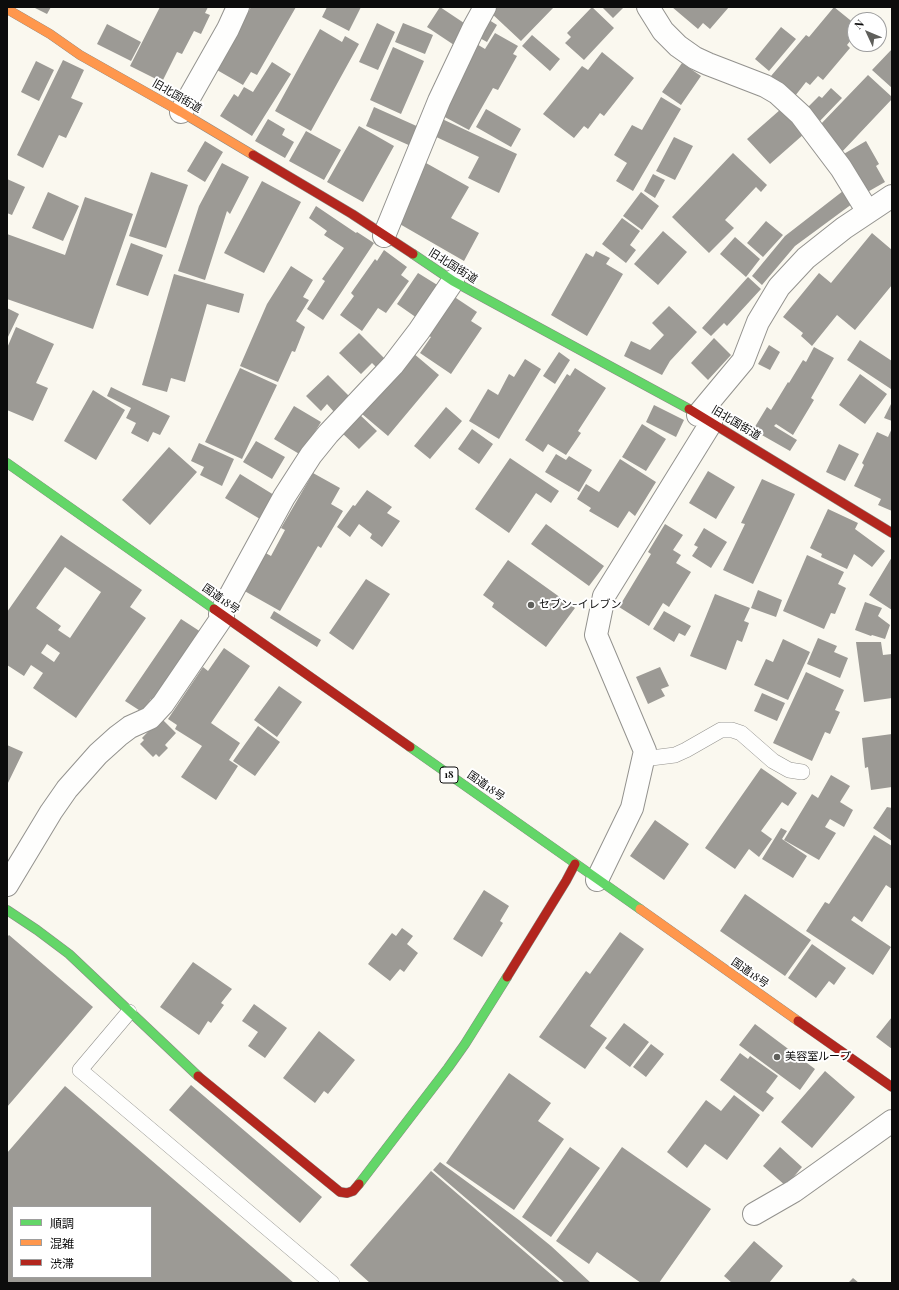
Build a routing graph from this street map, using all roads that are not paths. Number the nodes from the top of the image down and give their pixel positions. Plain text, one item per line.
1 (238, 7) edge
2 (485, 7) edge
3 (648, 7) edge
4 (7, 9) edge
5 (181, 112) junction
6 (884, 204) edge
7 (384, 236) junction
8 (452, 281) junction
9 (704, 419) junction
10 (7, 463) edge
11 (892, 533) edge
12 (222, 615) junction
13 (643, 759) junction
14 (802, 772) dead end
15 (575, 864) junction
16 (597, 880) junction
17 (7, 885) edge
18 (7, 910) edge
19 (129, 1012) junction
20 (892, 1087) edge
21 (892, 1122) edge
22 (754, 1214) dead end
23 (332, 1283) edge

1 - 5 street
2 - 7 street
3 - 6 street
4 - 5 main road, 旧北国街道
5 - 7 main road, 旧北国街道
6 - 9 street
7 - 8 main road, 旧北国街道
8 - 9 main road, 旧北国街道
8 - 12 street
9 - 11 main road, 旧北国街道
9 - 13 street
10 - 12 main road, 国道18号 / 18
12 - 15 main road, 国道18号 / 18
12 - 17 street
13 - 14 lane
13 - 16 street
15 - 16 main road, 国道18号 / 18
15 - 19 main road
16 - 20 main road, 国道18号 / 18
18 - 19 main road
19 - 23 lane
21 - 22 street

